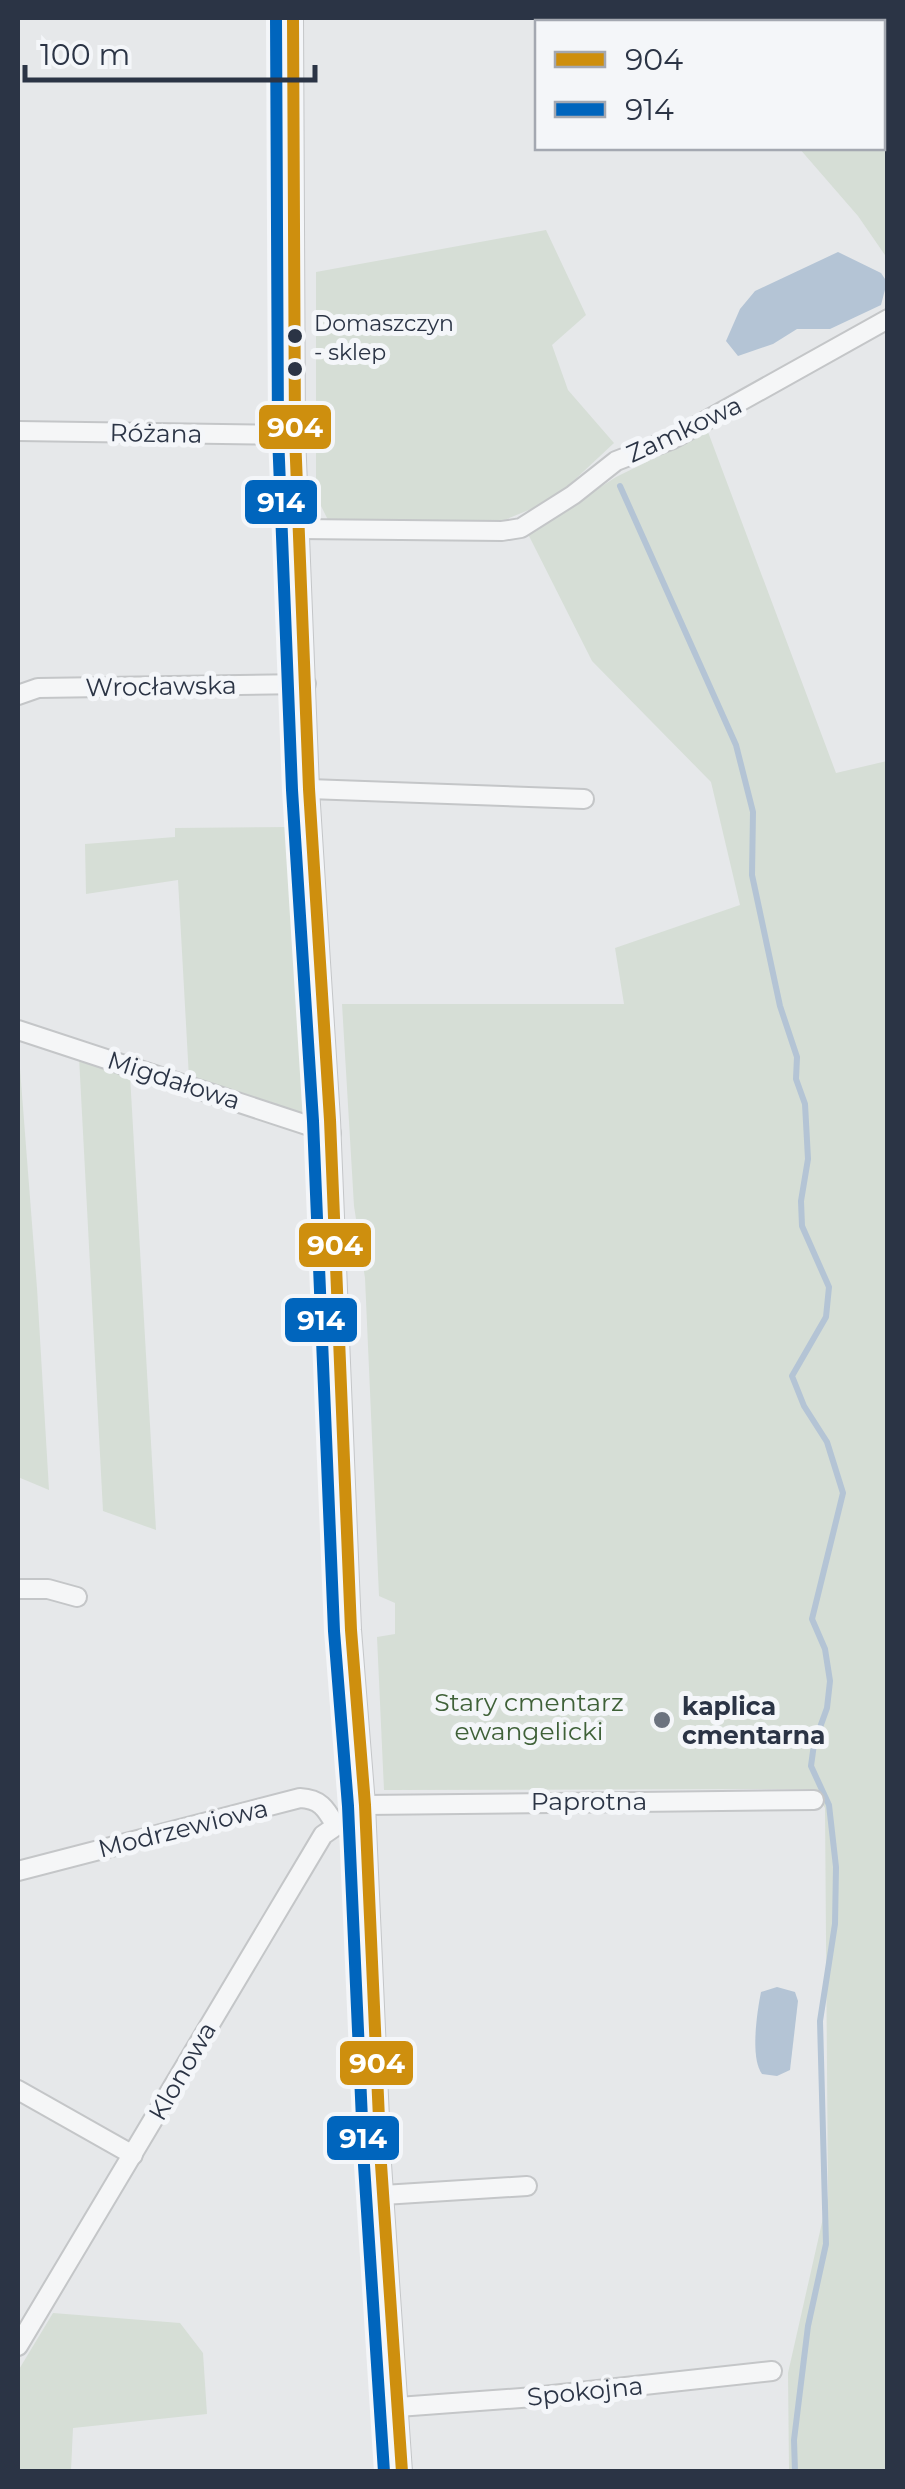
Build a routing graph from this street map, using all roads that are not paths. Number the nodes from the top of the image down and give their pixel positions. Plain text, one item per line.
1 (294, 18) edge
2 (888, 319) edge
3 (18, 431) edge
4 (295, 436) junction
5 (300, 529) junction
6 (306, 684) junction
7 (18, 695) edge
8 (310, 789) junction
9 (584, 799) dead end
10 (18, 1030) edge
11 (330, 1127) junction
12 (18, 1589) edge
13 (77, 1597) dead end
14 (814, 1800) dead end
15 (365, 1814) junction
16 (336, 1826) junction
17 (18, 1871) edge
18 (18, 2090) edge
19 (133, 2155) junction
20 (528, 2186) dead end
21 (383, 2195) junction
22 (18, 2346) edge
23 (772, 2371) dead end
24 (398, 2407) junction
25 (402, 2472) edge

1 - 4 street
2 - 5 street, Zamkowa
3 - 4 street, Różana
4 - 5 street
5 - 6 street
6 - 7 street, Wrocławska
6 - 8 street
8 - 9 street
8 - 11 street
10 - 11 street, Migdałowa
11 - 15 street
12 - 13 street
14 - 15 street, Paprotna
15 - 16 street
15 - 21 street
16 - 17 street, Modrzewiowa
16 - 19 street, Klonowa
18 - 19 street
19 - 22 street, Klonowa
20 - 21 street
21 - 24 street
23 - 24 street, Spokojna
24 - 25 street

